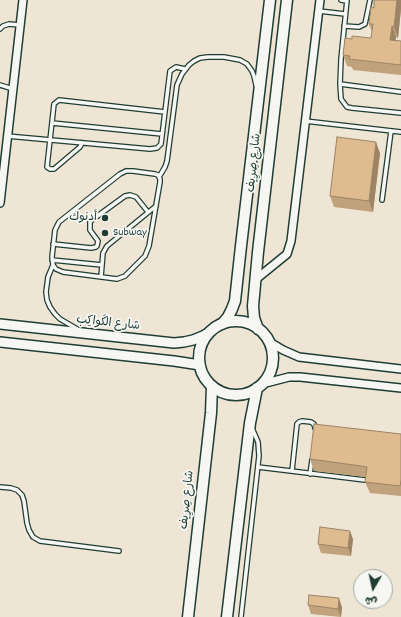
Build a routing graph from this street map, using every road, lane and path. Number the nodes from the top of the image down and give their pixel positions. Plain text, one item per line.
1 (23, 0) edge
2 (270, 0) edge
3 (287, 0) edge
4 (320, 0) edge
5 (341, 0) edge
6 (347, 0) edge
7 (370, 0) edge
8 (318, 11) junction
9 (345, 14) junction
10 (20, 25) junction
11 (344, 26) junction
12 (0, 29) edge
13 (185, 69) junction
14 (340, 84) junction
15 (0, 85) edge
16 (13, 89) junction
17 (401, 92) edge
18 (258, 104) junction
19 (165, 112) junction
20 (401, 113) edge
21 (306, 121) junction
22 (52, 123) junction
23 (391, 130) junction
24 (401, 132) edge
25 (162, 134) junction
26 (8, 136) junction
27 (50, 140) junction
28 (82, 143) junction
29 (2, 172) edge
30 (160, 177) junction
31 (382, 200) dead end
32 (0, 202) edge
33 (156, 206) junction
34 (148, 212) junction
35 (54, 244) junction
36 (52, 260) junction
37 (53, 265) junction
38 (102, 265) junction
39 (101, 277) junction
40 (255, 280) junction
41 (1, 323) edge
42 (222, 324) junction
43 (258, 328) junction
44 (211, 331) junction
45 (85, 334) junction
46 (268, 341) junction
47 (0, 342) edge
48 (200, 365) junction
49 (401, 369) edge
50 (212, 386) junction
51 (260, 386) junction
52 (401, 388) edge
53 (250, 423) junction
54 (314, 436) edge
55 (312, 458) edge
56 (258, 467) junction
57 (292, 471) junction
58 (310, 474) junction
59 (365, 480) edge
60 (0, 487) edge
61 (119, 551) dead end
62 (188, 617) edge
63 (227, 617) edge
64 (241, 617) edge

1 - 10 street
2 - 18 main road, شارع صِرِيف
3 - 40 main road, شارع صِرِيف
4 - 8 street
5 - 6 lane
6 - 9 lane
7 - 11 lane
8 - 9 lane
8 - 21 street
9 - 11 lane
10 - 12 lane
10 - 16 street
11 - 14 lane
13 - 18 lane
13 - 19 lane
13 - 30 lane
14 - 17 lane
14 - 20 lane
15 - 16 lane
16 - 26 street
18 - 42 main road, شارع صِرِيف
19 - 22 lane
19 - 25 lane
21 - 23 lane
21 - 40 street
22 - 25 lane
22 - 27 lane
23 - 24 lane
23 - 31 lane
25 - 28 lane
26 - 27 lane
26 - 29 street
27 - 28 lane
27 - 28 lane
29 - 32 street
30 - 33 lane
30 - 35 lane
33 - 34 lane
33 - 39 lane
34 - 35 lane
34 - 38 lane
35 - 36 lane
36 - 37 lane
36 - 38 lane
37 - 39 lane
37 - 45 lane
38 - 39 lane
40 - 43 main road, شارع صِرِيف
41 - 45 street, شارع الكَواكِب
42 - 43 main road
42 - 44 main road
43 - 46 main road
44 - 45 street, شارع الكَواكِب
44 - 48 main road
46 - 49 street
46 - 51 main road
47 - 48 street
48 - 50 main road
50 - 51 main road
50 - 62 main road, شارع صِرِيف
51 - 52 street
51 - 53 main road
53 - 56 lane
53 - 63 main road
54 - 57 lane
55 - 58 lane
56 - 57 lane
56 - 64 lane
57 - 58 lane
58 - 59 lane
60 - 61 lane

